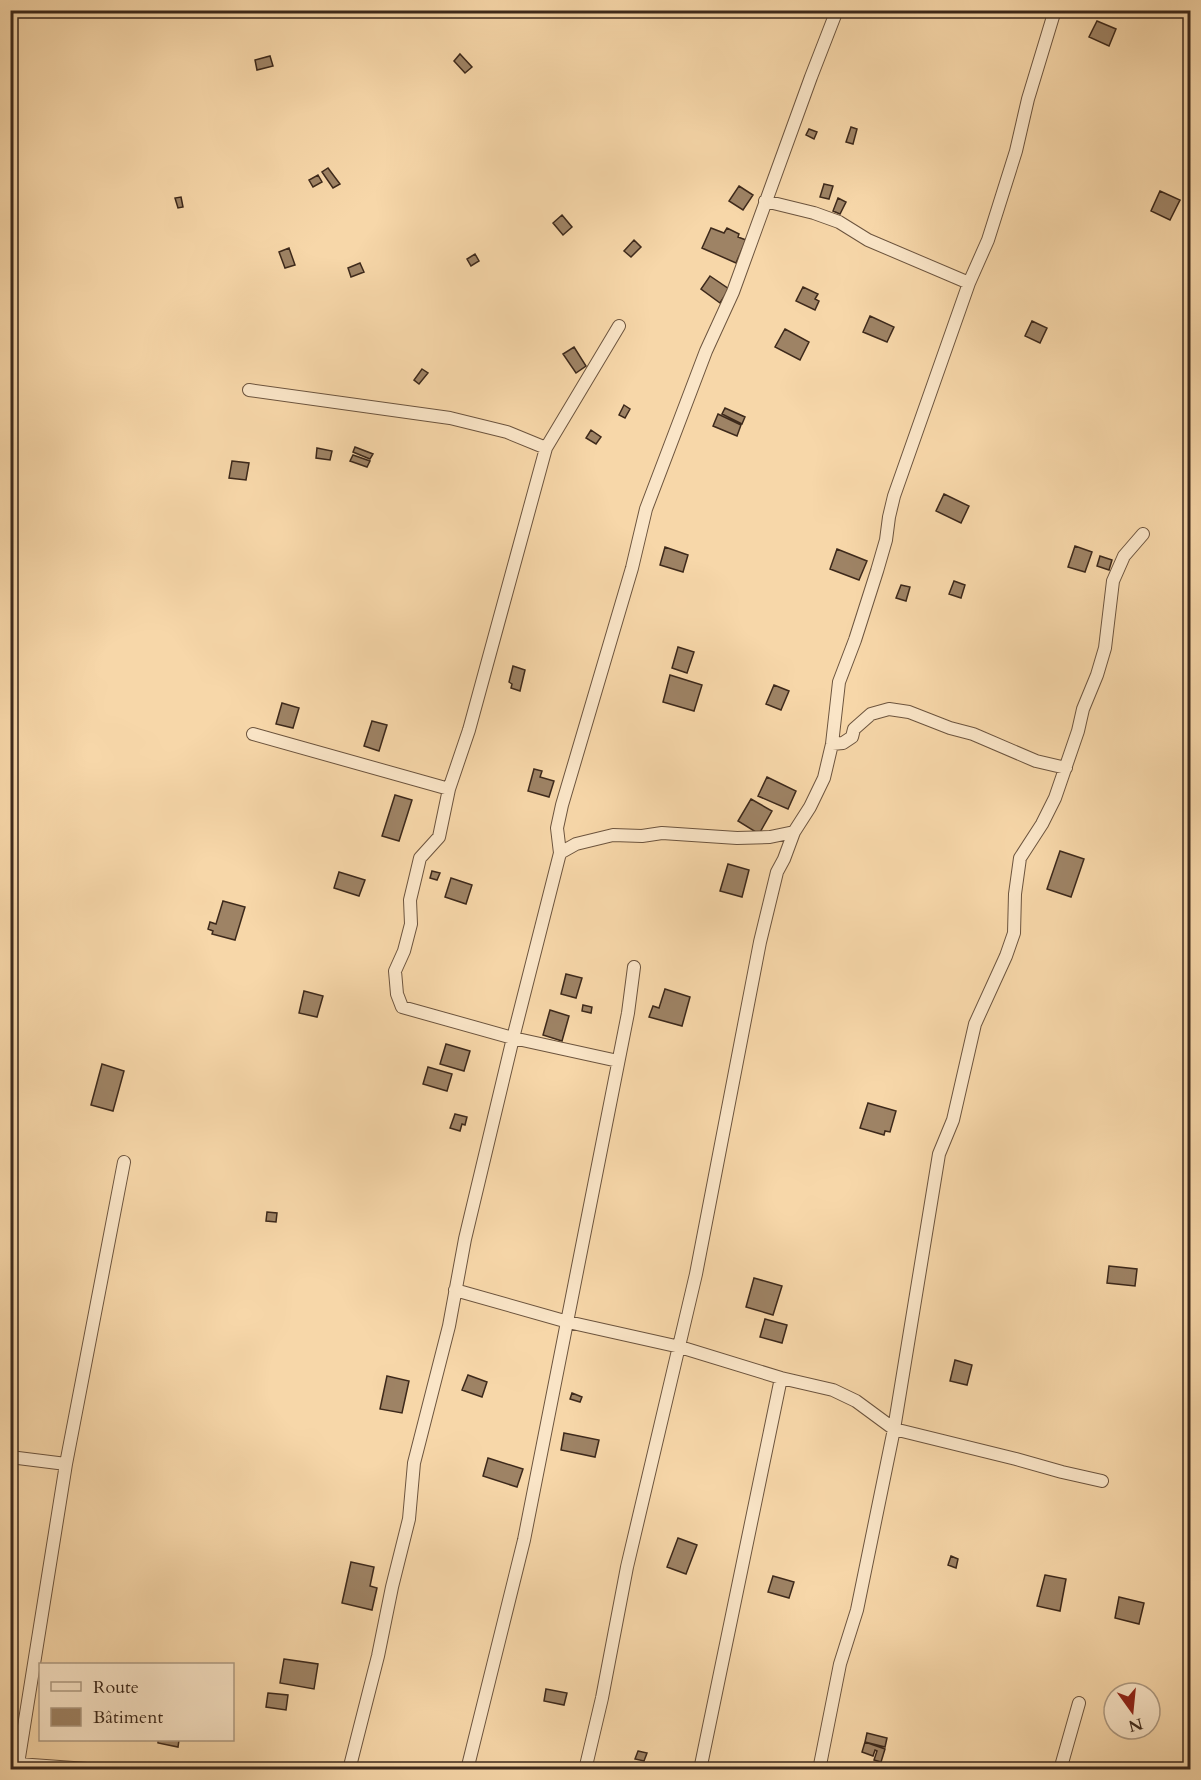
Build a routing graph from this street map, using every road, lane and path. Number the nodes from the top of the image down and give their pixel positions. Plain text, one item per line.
1 (837, 10) edge
2 (1055, 10) edge
3 (765, 201) junction
4 (969, 283) junction
5 (619, 326) dead end
6 (249, 390) dead end
7 (546, 448) junction
8 (1143, 534) dead end
9 (253, 734) dead end
10 (832, 744) junction
11 (1066, 768) junction
12 (449, 789) junction
13 (794, 832) junction
14 (560, 854) junction
15 (634, 967) dead end
16 (513, 1038) junction
17 (618, 1061) junction
18 (124, 1162) dead end
19 (455, 1290) junction
20 (568, 1322) junction
21 (680, 1347) junction
22 (781, 1378) junction
23 (894, 1428) junction
24 (10, 1457) edge
25 (66, 1464) junction
26 (1102, 1481) dead end
27 (1079, 1703) dead end
28 (15, 1766) edge
29 (101, 1770) edge
30 (350, 1770) edge
31 (467, 1770) edge
32 (585, 1770) edge
33 (700, 1770) edge
34 (819, 1770) edge
35 (1060, 1770) edge

1 - 3 street
2 - 4 street
3 - 4 street
3 - 14 street
4 - 10 street
5 - 7 street
6 - 7 street
7 - 12 street
8 - 11 street
9 - 12 street
10 - 11 street
10 - 13 street
11 - 23 street
12 - 16 street
13 - 14 street
13 - 21 street
14 - 16 street
15 - 17 street
16 - 17 street
16 - 19 street
17 - 20 street
18 - 25 street
19 - 20 street
19 - 30 street
20 - 21 street
20 - 31 street
21 - 22 street
21 - 32 street
22 - 23 street
22 - 33 street
23 - 26 street
23 - 34 street
24 - 25 street
25 - 28 street
27 - 35 street
28 - 29 street

